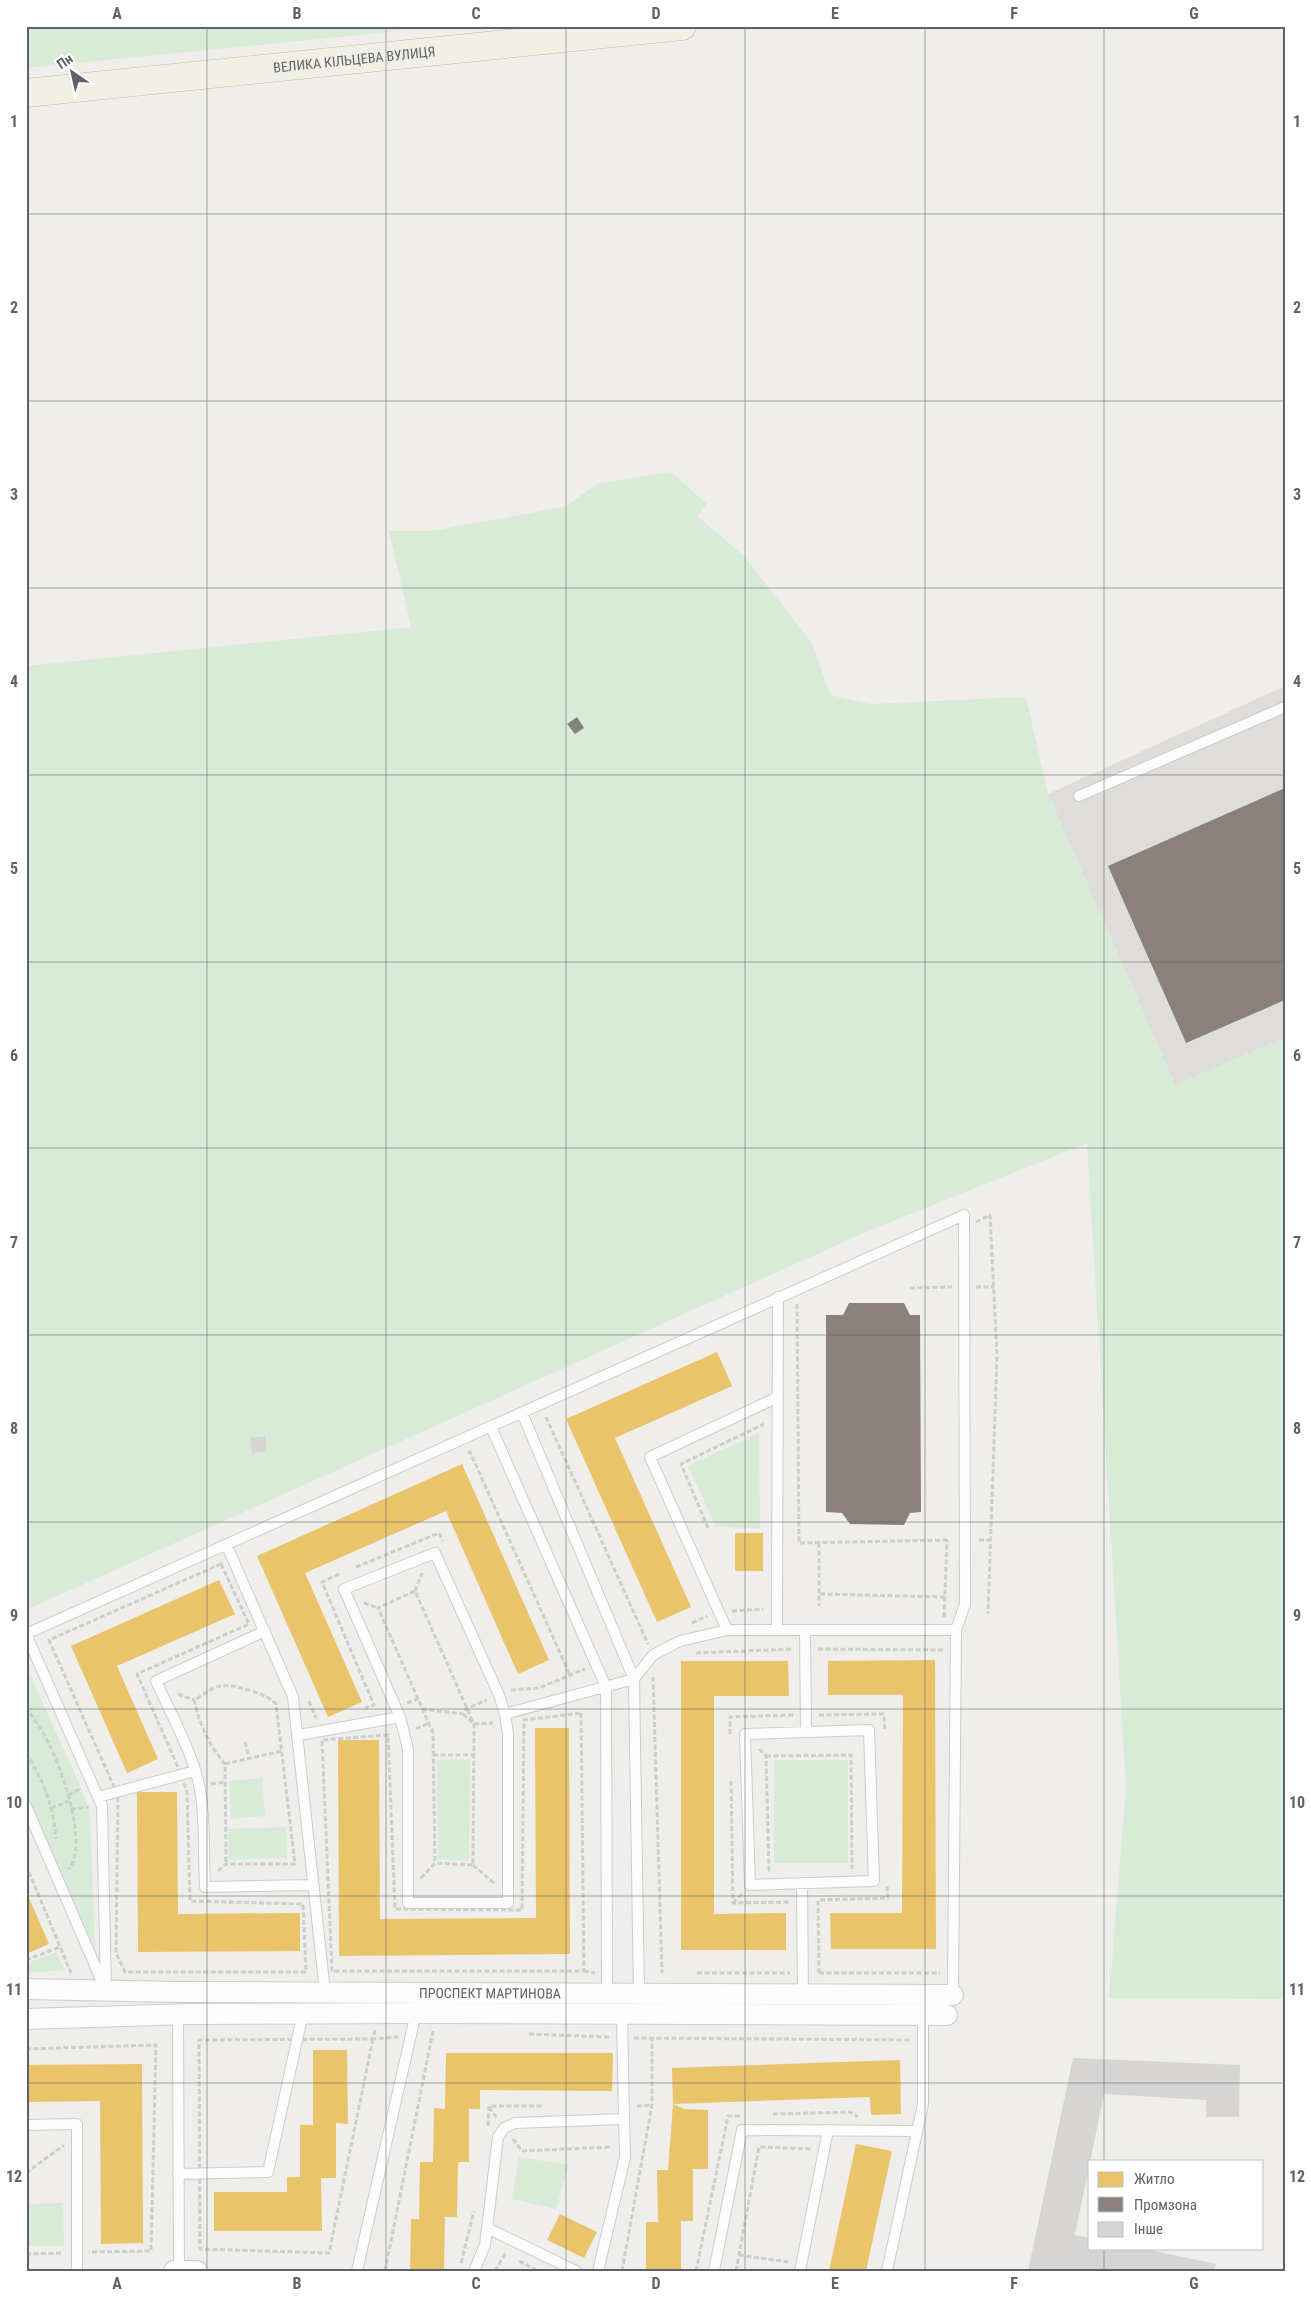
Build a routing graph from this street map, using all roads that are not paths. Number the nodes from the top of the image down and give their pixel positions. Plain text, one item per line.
1 (682, 26) edge
2 (26, 94) edge
3 (1285, 707) edge
4 (1079, 796) dead end
5 (778, 1302) junction
6 (778, 1397) junction
7 (522, 1413) junction
8 (491, 1427) junction
9 (227, 1546) junction
10 (727, 1630) junction
11 (777, 1630) junction
12 (805, 1630) junction
13 (956, 1630) junction
14 (265, 1632) junction
15 (26, 1634) edge
16 (634, 1679) junction
17 (606, 1687) junction
18 (400, 1717) junction
19 (506, 1718) junction
20 (806, 1732) junction
21 (299, 1735) junction
22 (195, 1771) junction
23 (98, 1797) junction
24 (26, 1806) edge
25 (802, 1883) junction
26 (314, 1886) junction
27 (26, 1989) edge
28 (106, 1990) junction
29 (178, 1992) junction
30 (325, 1992) junction
31 (421, 1992) junction
32 (803, 1995) junction
33 (953, 1996) joint
34 (623, 1999) junction
35 (303, 2013) junction
36 (416, 2013) junction
37 (178, 2015) junction
38 (923, 2015) junction
39 (947, 2015) dead end
40 (26, 2020) edge
41 (624, 2120) junction
42 (26, 2125) edge
43 (828, 2130) junction
44 (917, 2131) junction
45 (178, 2174) junction
46 (487, 2228) junction
47 (76, 2271) edge
48 (174, 2271) edge
49 (179, 2271) edge
50 (197, 2271) edge
51 (357, 2271) edge
52 (474, 2271) edge
53 (576, 2271) edge
54 (598, 2271) edge
55 (714, 2271) edge
56 (800, 2271) edge
57 (887, 2271) edge

1 - 2 highway, ВЕЛИКА КІЛЬЦЕВА ВУЛИЦЯ
3 - 4 lane
5 - 6 lane
5 - 7 lane
5 - 13 lane
6 - 10 lane
6 - 11 lane
7 - 8 lane
7 - 16 lane
8 - 9 lane
8 - 17 lane
9 - 14 lane
9 - 15 lane
10 - 11 lane
10 - 16 lane
11 - 12 lane
12 - 13 lane
12 - 20 lane
13 - 33 lane
14 - 21 lane
14 - 22 lane
15 - 23 lane
16 - 17 lane
16 - 34 lane
17 - 19 lane
17 - 34 lane
18 - 19 lane
18 - 19 lane
18 - 21 lane
20 - 25 lane
20 - 25 lane
21 - 26 lane
22 - 23 lane
22 - 26 lane
23 - 28 lane
24 - 28 lane
25 - 32 lane
26 - 30 lane
27 - 28 street, ПРОСПЕКТ МАРТИНОВА
28 - 29 street, ПРОСПЕКТ МАРТИНОВА
29 - 30 street, ПРОСПЕКТ МАРТИНОВА
29 - 37 street
30 - 31 street, ПРОСПЕКТ МАРТИНОВА
31 - 34 street, ПРОСПЕКТ МАРТИНОВА
31 - 36 street
32 - 33 street, ПРОСПЕКТ МАРТИНОВА
32 - 34 street, ПРОСПЕКТ МАРТИНОВА
34 - 36 street, ПРОСПЕКТ МАРТИНОВА
34 - 38 street, ПРОСПЕКТ МАРТИНОВА
34 - 41 lane
35 - 36 street, ПРОСПЕКТ МАРТИНОВА
35 - 37 street, ПРОСПЕКТ МАРТИНОВА
35 - 45 lane
36 - 51 lane
37 - 40 street, ПРОСПЕКТ МАРТИНОВА
37 - 45 lane
38 - 39 street, ПРОСПЕКТ МАРТИНОВА
38 - 44 lane
41 - 46 lane
41 - 54 lane
42 - 47 lane
43 - 44 lane
43 - 55 lane
43 - 56 lane
44 - 57 lane
45 - 49 lane
46 - 52 lane
46 - 53 lane
48 - 49 street
49 - 50 street

